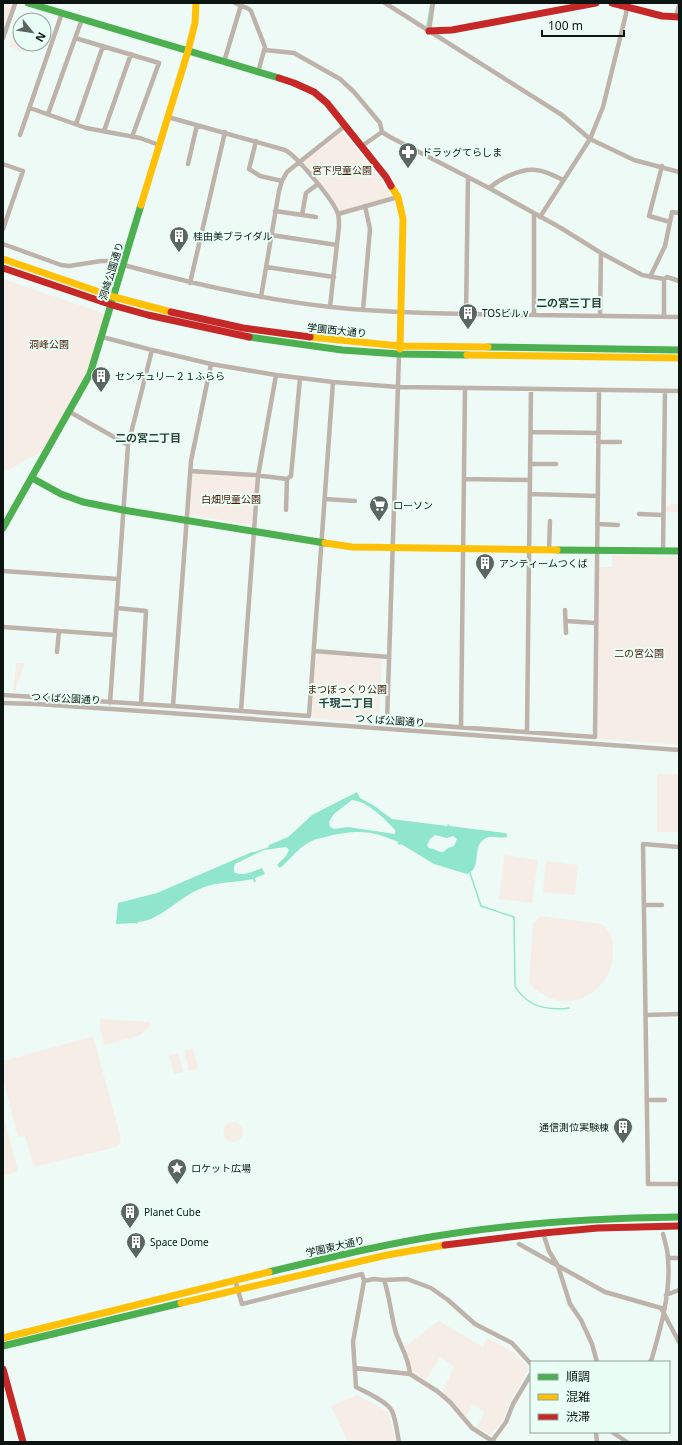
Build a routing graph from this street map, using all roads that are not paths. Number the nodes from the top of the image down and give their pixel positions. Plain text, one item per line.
1 (28, 3) edge
2 (196, 3) edge
3 (235, 3) edge
4 (385, 3) edge
5 (433, 3) edge
6 (596, 3) edge
7 (612, 3) edge
8 (15, 4) edge
9 (626, 4) edge
10 (679, 5) edge
11 (241, 6) junction
12 (565, 6) edge
13 (62, 13) junction
14 (677, 17) edge
15 (82, 19) junction
16 (429, 31) junction
17 (3, 38) edge
18 (75, 38) junction
19 (103, 46) junction
20 (265, 50) junction
21 (188, 51) junction
22 (131, 54) junction
23 (224, 62) junction
24 (258, 72) junction
25 (30, 108) junction
26 (48, 114) junction
27 (168, 117) junction
28 (76, 124) junction
29 (197, 125) junction
30 (346, 125) junction
31 (104, 131) junction
32 (225, 132) junction
33 (382, 132) junction
34 (20, 135) dead end
35 (132, 137) junction
36 (590, 139) junction
37 (256, 141) junction
38 (159, 145) junction
39 (362, 146) junction
40 (300, 161) junction
41 (3, 164) edge
42 (188, 164) dead end
43 (662, 166) junction
44 (679, 172) edge
45 (468, 178) junction
46 (563, 180) junction
47 (282, 181) junction
48 (318, 184) junction
49 (489, 188) junction
50 (398, 197) junction
51 (365, 206) junction
52 (275, 211) junction
53 (679, 213) edge
54 (338, 214) junction
55 (534, 214) junction
56 (302, 215) junction
57 (316, 217) dead end
58 (540, 217) junction
59 (670, 222) junction
60 (3, 229) edge
61 (271, 235) junction
62 (3, 244) edge
63 (337, 245) junction
64 (601, 253) junction
65 (3, 259) edge
66 (123, 265) junction
67 (266, 267) junction
68 (3, 268) edge
69 (334, 277) junction
70 (650, 277) junction
71 (664, 279) junction
72 (679, 281) edge
73 (190, 283) junction
74 (114, 297) junction
75 (261, 297) junction
76 (112, 305) junction
77 (330, 307) junction
78 (363, 310) junction
79 (400, 313) junction
80 (466, 315) junction
81 (534, 315) junction
82 (600, 316) junction
83 (664, 317) junction
84 (679, 317) edge
85 (102, 337) junction
86 (400, 346) junction
87 (152, 350) junction
88 (679, 350) edge
89 (399, 354) junction
90 (679, 358) edge
91 (210, 364) junction
92 (276, 375) junction
93 (300, 378) junction
94 (333, 382) junction
95 (398, 387) junction
96 (465, 389) junction
97 (531, 390) junction
98 (599, 390) junction
99 (665, 391) junction
100 (679, 391) edge
101 (70, 412) junction
102 (531, 432) junction
103 (599, 433) junction
104 (598, 442) junction
105 (620, 442) dead end
106 (128, 445) junction
107 (530, 464) junction
108 (556, 464) dead end
109 (190, 471) junction
110 (258, 476) junction
111 (32, 478) junction
112 (287, 479) junction
113 (464, 479) junction
114 (530, 480) junction
115 (530, 494) junction
116 (598, 496) junction
117 (325, 499) junction
118 (354, 502) dead end
119 (123, 510) junction
120 (286, 510) dead end
121 (640, 514) dead end
122 (663, 515) junction
123 (186, 520) junction
124 (550, 521) dead end
125 (597, 524) junction
126 (618, 524) dead end
127 (3, 528) edge
128 (254, 532) junction
129 (322, 543) junction
130 (393, 548) junction
131 (463, 549) junction
132 (530, 549) junction
133 (550, 550) junction
134 (597, 550) junction
135 (663, 551) junction
136 (679, 551) edge
137 (3, 571) edge
138 (118, 579) junction
139 (117, 608) junction
140 (565, 610) dead end
141 (566, 621) junction
142 (596, 623) junction
143 (3, 627) edge
144 (59, 631) junction
145 (566, 633) dead end
146 (115, 635) junction
147 (314, 651) junction
148 (57, 652) dead end
149 (389, 657) junction
150 (3, 695) edge
151 (110, 702) junction
152 (3, 703) edge
153 (141, 704) junction
154 (173, 706) junction
155 (241, 711) junction
156 (461, 727) junction
157 (527, 732) junction
158 (679, 750) edge
159 (679, 847) edge
160 (644, 905) junction
161 (662, 905) dead end
162 (679, 1014) edge
163 (646, 1015) junction
164 (647, 1100) junction
165 (665, 1100) dead end
166 (679, 1184) edge
167 (679, 1217) edge
168 (679, 1226) edge
169 (543, 1233) junction
170 (663, 1234) dead end
171 (519, 1244) dead end
172 (668, 1258) junction
173 (679, 1258) edge
174 (558, 1266) junction
175 (235, 1280) junction
176 (384, 1280) junction
177 (364, 1281) junction
178 (238, 1289) junction
179 (679, 1290) edge
180 (666, 1295) junction
181 (664, 1311) junction
182 (3, 1338) edge
183 (679, 1342) edge
184 (3, 1346) edge
185 (597, 1361) edge
186 (650, 1361) edge
187 (530, 1363) edge
188 (355, 1368) junction
189 (3, 1369) edge
190 (410, 1374) junction
191 (530, 1376) edge
192 (614, 1433) edge
193 (493, 1441) edge
194 (23, 1442) edge
195 (399, 1442) edge
196 (627, 1442) edge

1 - 13 main road
2 - 21 main road, 洞峰公園通り
3 - 11 street
4 - 16 street
5 - 16 street
6 - 12 main road
7 - 9 main road
8 - 17 street
9 - 14 main road
9 - 36 street
10 - 14 street
11 - 20 street
11 - 23 street
12 - 16 main road
13 - 15 main road
13 - 25 street
15 - 18 street
15 - 21 main road
16 - 36 street
18 - 19 street
18 - 26 street
19 - 22 street
19 - 28 street
20 - 24 street
20 - 33 street
21 - 23 main road
21 - 27 main road, 洞峰公園通り
22 - 31 street
22 - 35 street
23 - 24 main road
24 - 30 main road
25 - 26 street
25 - 34 street
26 - 28 street
27 - 29 street
27 - 38 main road, 洞峰公園通り
28 - 31 street
29 - 32 street
29 - 42 street
30 - 39 main road
30 - 40 street
31 - 35 street
32 - 37 street
32 - 73 street
33 - 39 street
33 - 45 street
35 - 38 street
36 - 43 street
36 - 46 street
37 - 40 street
37 - 47 street
38 - 66 main road, 洞峰公園通り
39 - 50 main road
40 - 47 street
40 - 48 street
41 - 60 street
43 - 44 street
43 - 59 street
45 - 49 street
45 - 80 street
46 - 49 street
46 - 58 street
47 - 52 street
48 - 54 street
48 - 56 street
49 - 55 street
50 - 51 street
50 - 79 main road
51 - 54 street
51 - 78 street
52 - 56 street
52 - 61 street
53 - 59 street
54 - 63 street
55 - 58 street
55 - 81 street
56 - 57 street
58 - 64 street
59 - 70 street
61 - 63 street
61 - 67 street
62 - 66 street
63 - 69 street
64 - 70 street
64 - 82 street
65 - 74 main road, 学園西大通り
66 - 73 street
66 - 74 main road, 洞峰公園通り
67 - 69 street
67 - 75 street
68 - 76 main road, 学園西大通り
69 - 77 street
70 - 71 street
71 - 72 street
71 - 83 street
73 - 75 street
74 - 76 main road, 洞峰公園通り
74 - 86 main road, 学園西大通り
75 - 77 street
76 - 85 main road, 洞峰公園通り
76 - 89 main road, 学園西大通り
77 - 78 street
78 - 79 street
79 - 80 street
79 - 86 main road
80 - 81 street
81 - 82 street
82 - 83 street
83 - 84 street
85 - 87 street
85 - 101 main road, 洞峰公園通り
86 - 88 main road, 学園西大通り
86 - 89 main road
87 - 91 street
87 - 106 street
89 - 90 main road, 学園西大通り
89 - 95 street
91 - 92 street
91 - 109 street
92 - 93 street
92 - 110 street
93 - 94 street
93 - 112 street
94 - 95 street
94 - 117 street
95 - 96 street
95 - 130 street
96 - 97 street
96 - 113 street
97 - 98 street
97 - 102 street
98 - 99 street
98 - 103 street
99 - 100 street
99 - 122 street
101 - 106 street
101 - 111 main road, 洞峰公園通り
102 - 103 street
102 - 107 street
103 - 104 street
104 - 105 street
104 - 116 street
106 - 119 street
107 - 108 street
107 - 114 street
109 - 110 street
109 - 123 street
110 - 112 street
110 - 128 street
111 - 119 main road
111 - 127 main road, 洞峰公園通り
112 - 120 street
113 - 114 street
113 - 131 street
114 - 115 street
115 - 116 street
115 - 132 street
116 - 125 street
117 - 118 street
117 - 129 street
119 - 123 main road
119 - 138 street
121 - 122 street
122 - 135 street
123 - 128 main road
123 - 154 street
124 - 133 street
125 - 126 street
125 - 134 street
128 - 129 main road
128 - 155 street
129 - 130 main road
129 - 147 street
130 - 131 main road
130 - 149 street
131 - 132 main road
131 - 156 street
132 - 133 main road
132 - 157 street
133 - 134 main road
134 - 135 main road
134 - 142 street
135 - 136 main road
137 - 138 street
138 - 139 street
139 - 146 street
139 - 153 street
140 - 141 street
141 - 142 street
141 - 145 street
142 - 157 street
143 - 144 street
144 - 146 street
144 - 148 street
146 - 151 street
147 - 149 street
147 - 155 street
149 - 156 street
150 - 151 street
151 - 153 street
152 - 158 street, つくば公園通り
153 - 154 street
154 - 155 street
156 - 157 street
159 - 160 street
160 - 161 street
160 - 163 street
162 - 163 street
163 - 164 street
164 - 165 street
164 - 166 street
167 - 175 main road, 学園東大通り
168 - 169 main road, 学園東大通り
169 - 174 street
169 - 178 main road, 学園東大通り
170 - 172 street
171 - 174 street
172 - 173 street
172 - 180 street
174 - 181 street
174 - 185 street
175 - 178 street
175 - 182 main road, 学園東大通り
176 - 177 street
176 - 187 street
176 - 190 street
177 - 178 street
177 - 188 street
178 - 184 main road, 学園東大通り
179 - 180 street
180 - 181 street
181 - 183 street
181 - 186 street
188 - 190 street
188 - 195 street
189 - 194 main road
190 - 193 street
191 - 193 street
192 - 196 street

